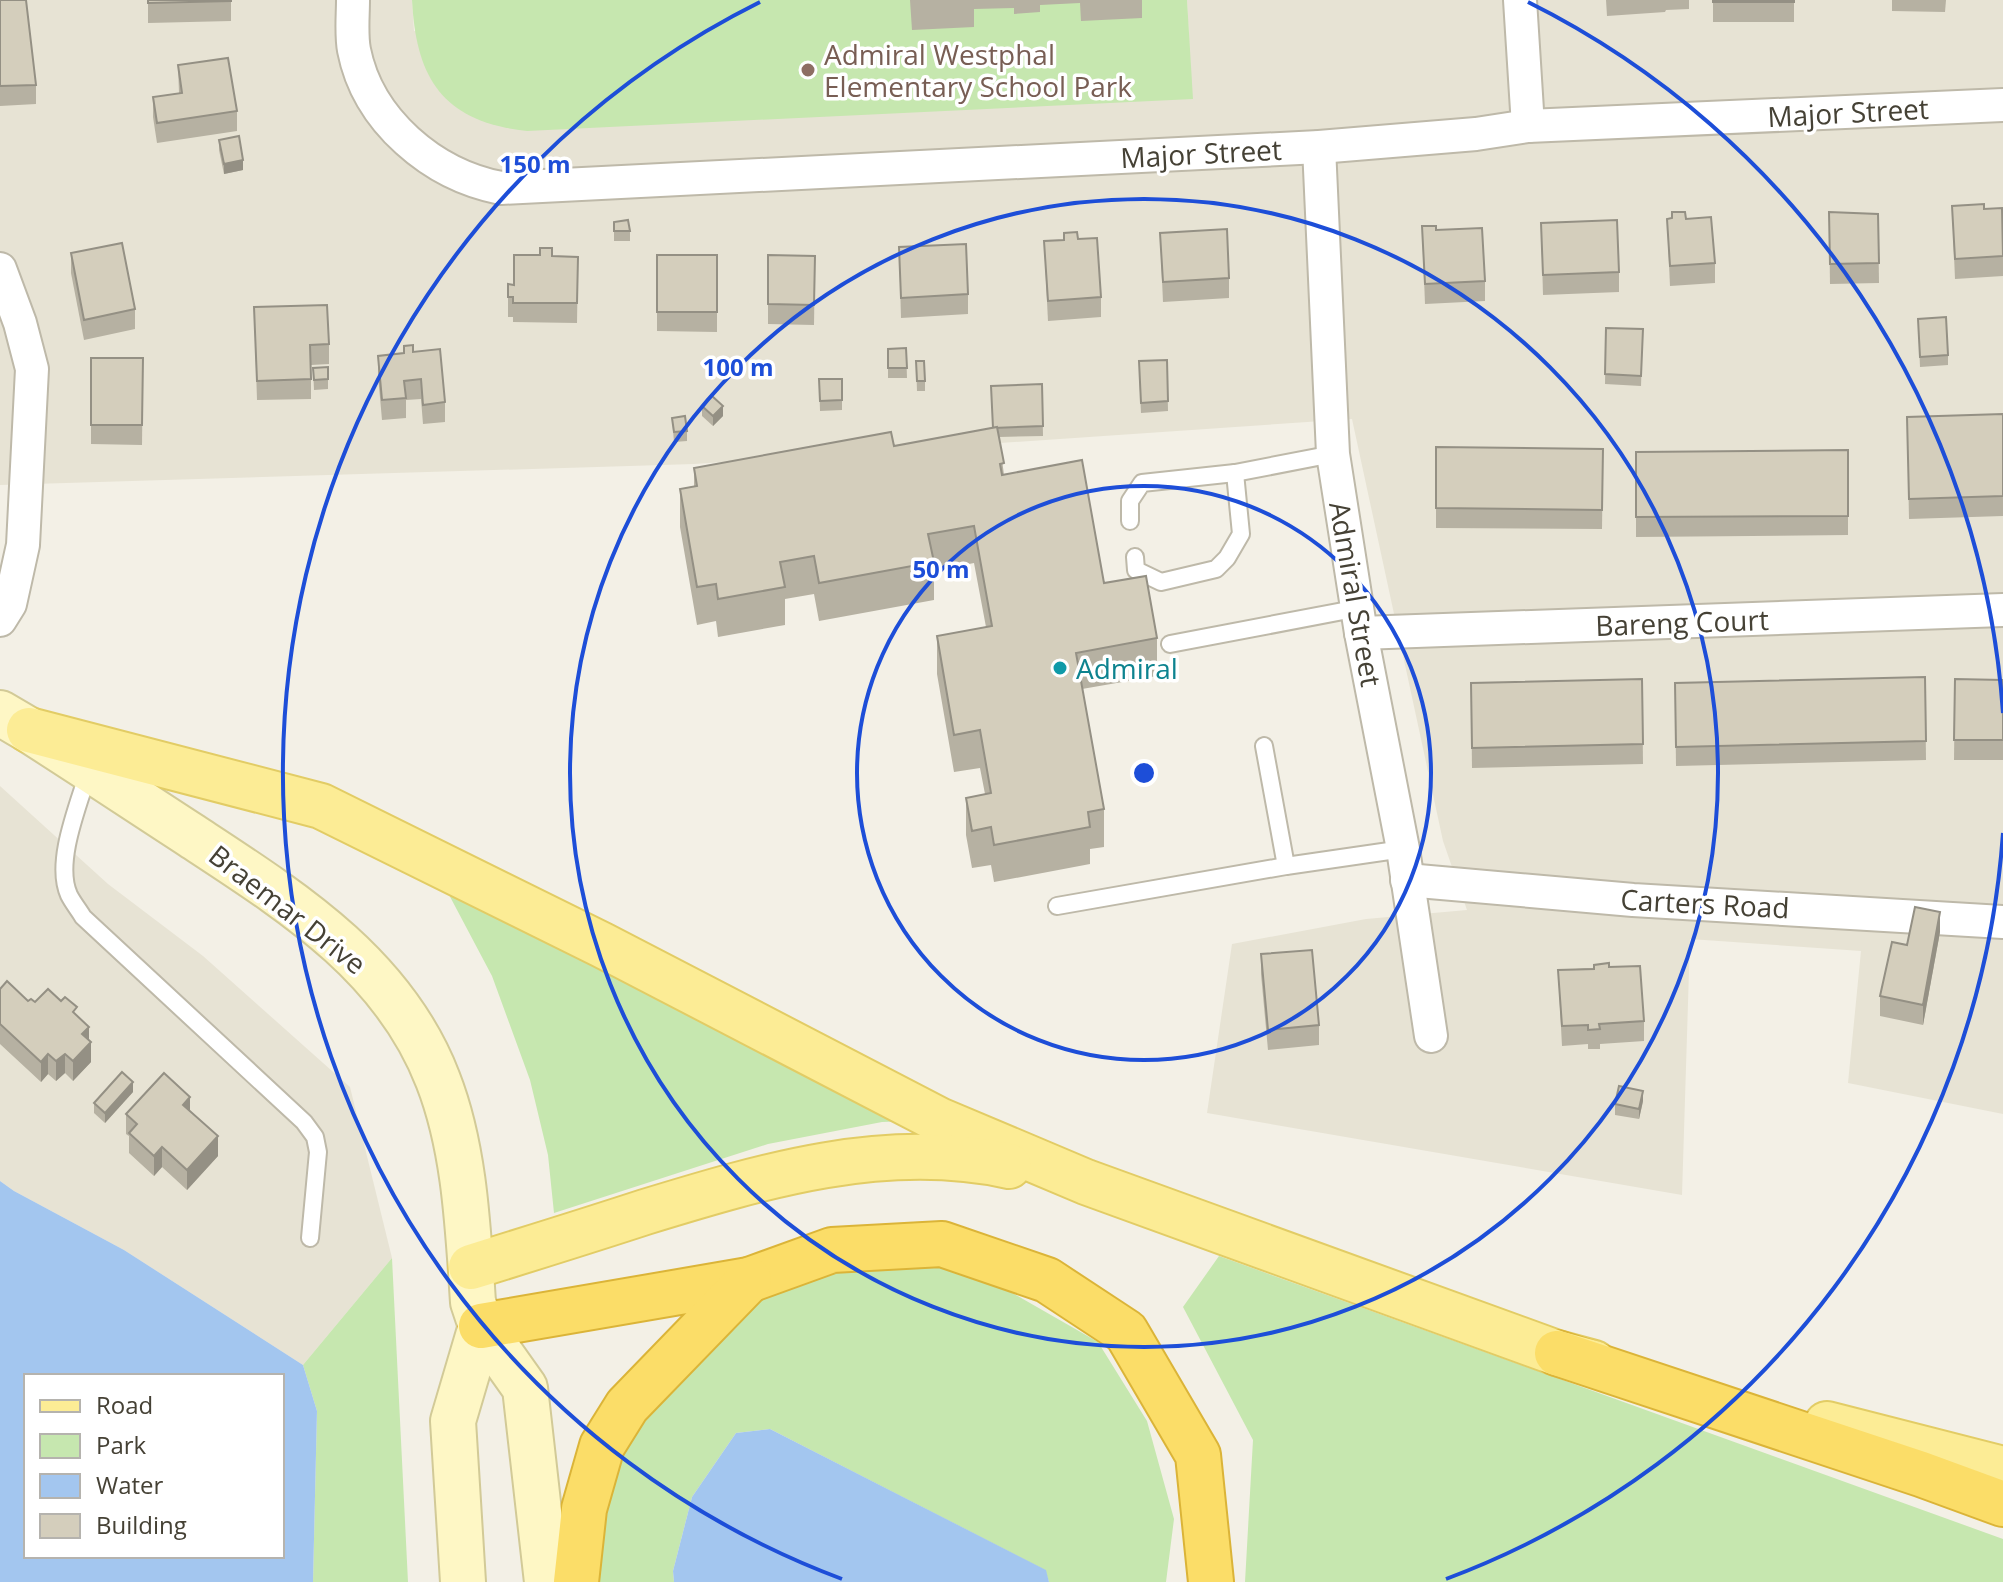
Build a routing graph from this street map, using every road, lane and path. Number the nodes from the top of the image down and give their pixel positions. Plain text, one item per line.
1 (353, 0) edge
2 (1520, 0) edge
3 (2003, 105) edge
4 (1528, 126) junction
5 (1319, 147) junction
6 (0, 269) edge
7 (1333, 454) junction
8 (1235, 473) junction
9 (1130, 521) dead end
10 (1135, 557) dead end
11 (2003, 610) edge
12 (0, 620) edge
13 (1360, 621) junction
14 (1170, 644) dead end
15 (15, 722) edge
16 (1264, 746) dead end
17 (89, 769) junction
18 (1405, 865) junction
19 (1286, 866) junction
20 (1057, 906) dead end
21 (2003, 922) edge
22 (1431, 1036) dead end
23 (1086, 1182) junction
24 (310, 1238) dead end
25 (471, 1267) junction
26 (749, 1280) junction
27 (481, 1326) junction
28 (1557, 1353) junction
29 (2003, 1469) edge
30 (2003, 1504) edge
31 (463, 1582) edge
32 (547, 1582) edge
33 (576, 1582) edge
34 (1211, 1582) edge

1 - 5 street, Major Street
2 - 4 street
3 - 4 street, Major Street
4 - 5 street, Major Street
5 - 7 street, Admiral Street
6 - 12 street
7 - 8 lane
7 - 13 street, Admiral Street
8 - 9 lane
8 - 10 lane
11 - 13 street, Bareng Court
13 - 14 lane
13 - 18 street, Admiral Street
15 - 17 main road, Braemar Drive
15 - 23 main road
16 - 19 lane
17 - 24 lane
17 - 25 main road, Braemar Drive
18 - 19 lane
18 - 21 street, Carters Road
18 - 22 street, Admiral Street
19 - 20 lane
23 - 25 main road
23 - 28 main road
25 - 27 main road, Braemar Drive
26 - 27 highway
26 - 33 highway
26 - 34 highway
27 - 31 main road, Braemar Drive
27 - 32 main road, Braemar Drive
28 - 29 main road
28 - 30 highway

